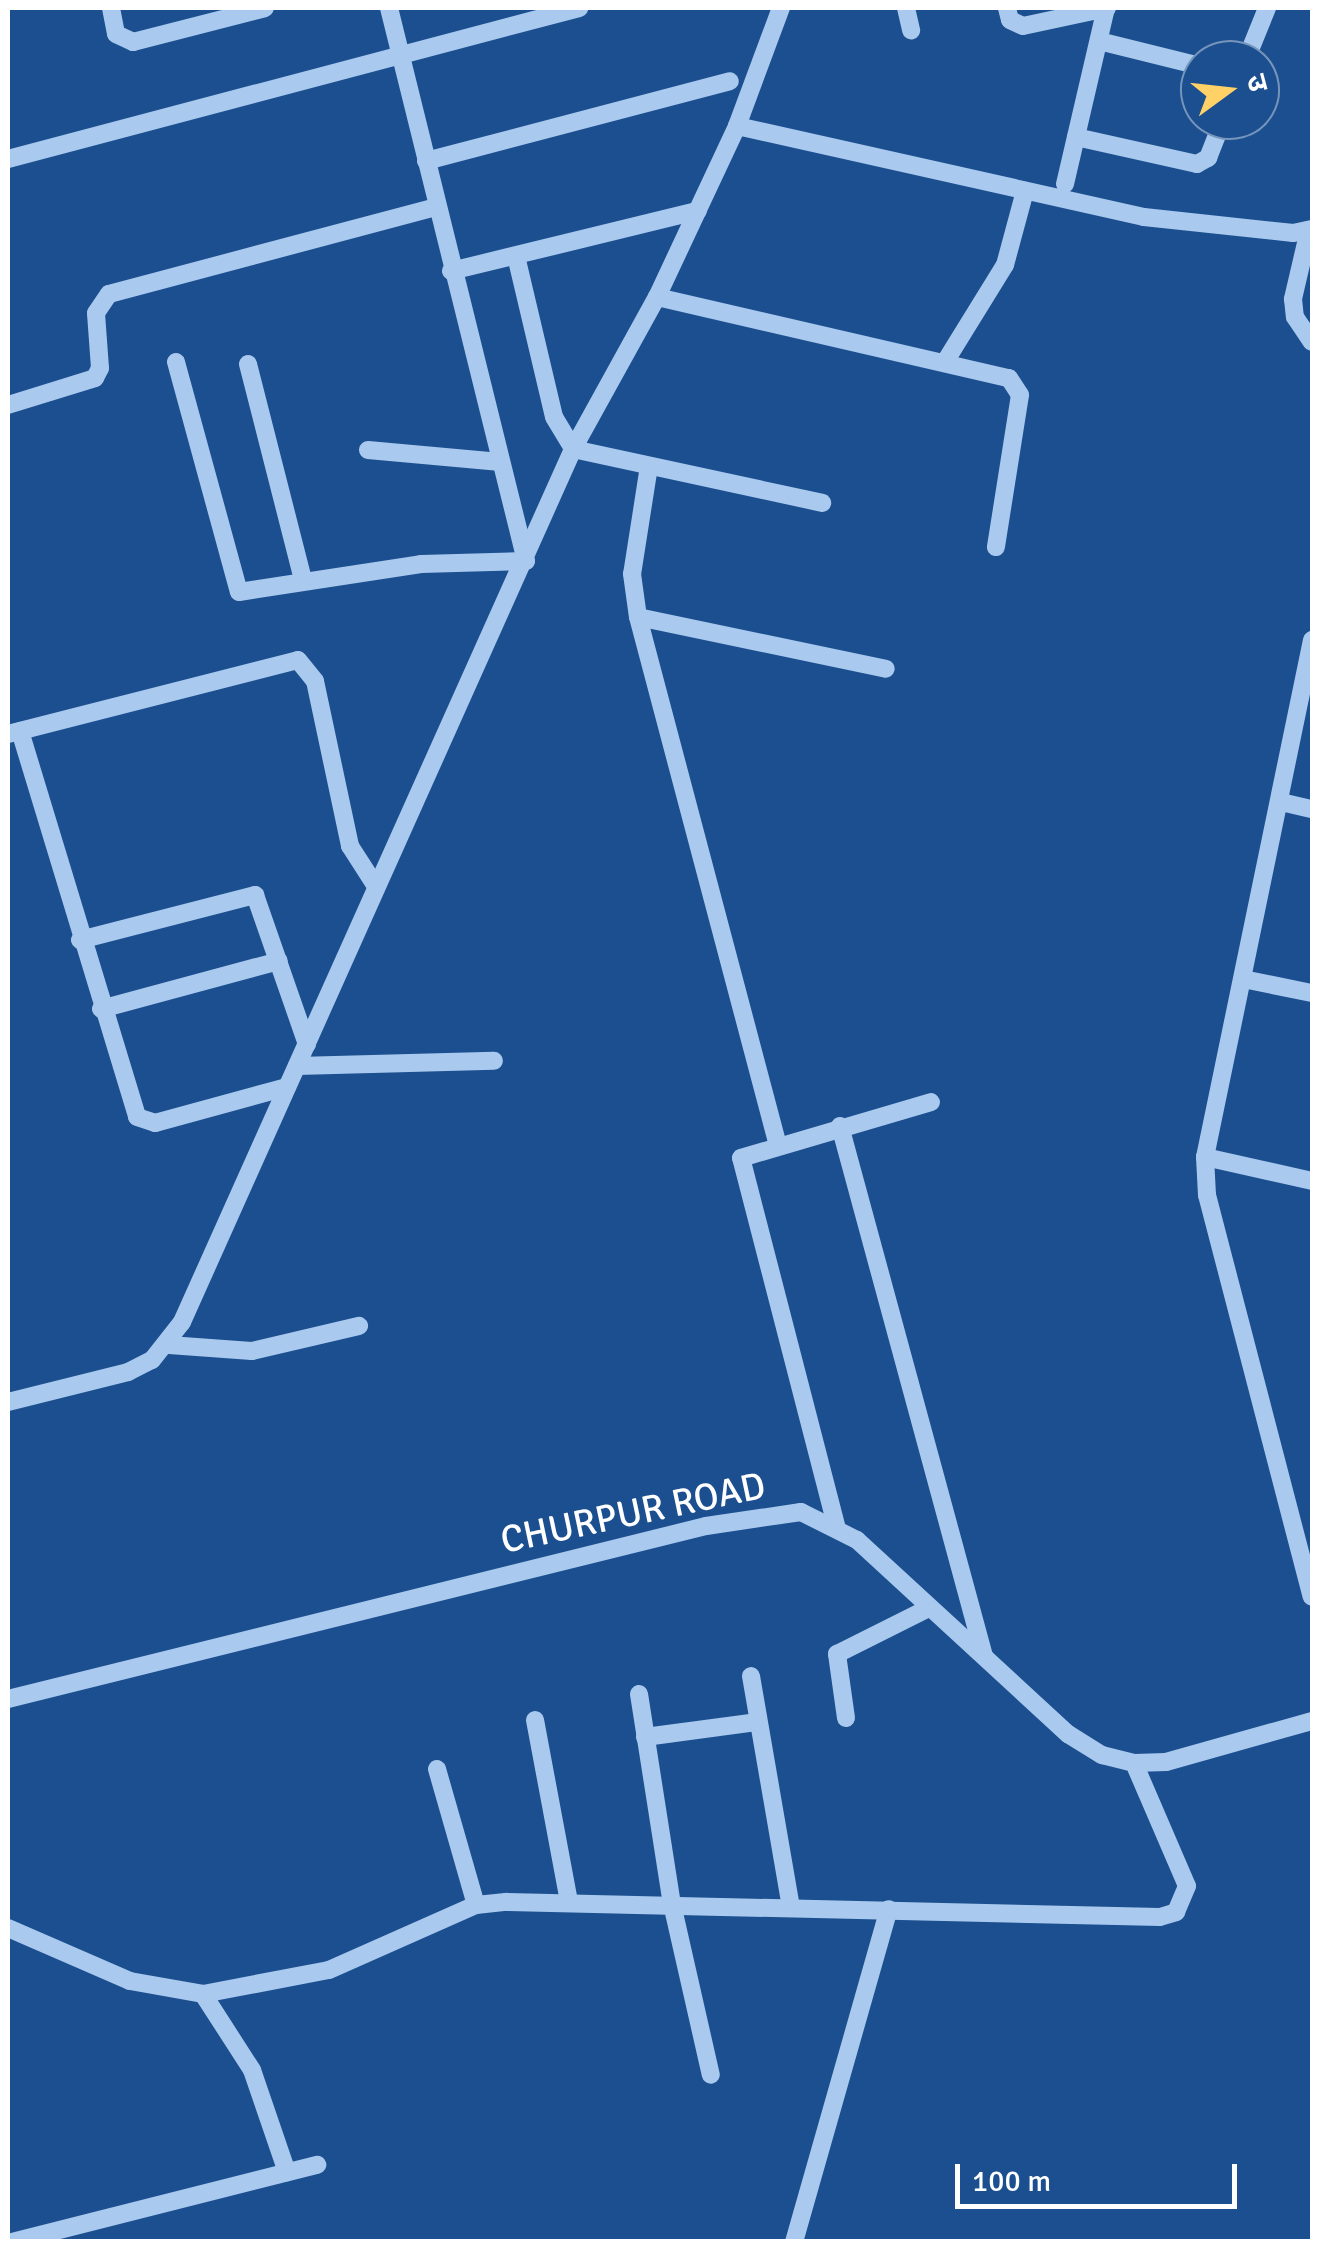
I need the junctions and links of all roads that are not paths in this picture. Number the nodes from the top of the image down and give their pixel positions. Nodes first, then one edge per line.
1 (111, 8) edge
2 (265, 8) edge
3 (389, 8) edge
4 (580, 8) edge
5 (781, 8) edge
6 (906, 8) edge
7 (1007, 8) edge
8 (1106, 8) edge
9 (1266, 8) edge
10 (912, 30) dead end
11 (1254, 40) edge
12 (1099, 41) junction
13 (400, 55) junction
14 (1180, 61) edge
15 (730, 81) dead end
16 (738, 126) junction
17 (1076, 138) junction
18 (1215, 140) edge
19 (8, 158) edge
20 (426, 160) junction
21 (1065, 184) dead end
22 (1024, 191) junction
23 (435, 207) junction
24 (698, 211) junction
25 (1305, 231) edge
26 (516, 256) junction
27 (451, 271) junction
28 (657, 297) junction
29 (1312, 342) edge
30 (176, 362) dead end
31 (945, 362) junction
32 (248, 364) dead end
33 (8, 405) edge
34 (573, 449) junction
35 (368, 450) dead end
36 (500, 462) junction
37 (649, 466) junction
38 (822, 503) dead end
39 (996, 547) dead end
40 (526, 561) junction
41 (303, 580) junction
42 (638, 618) junction
43 (1312, 648) edge
44 (886, 669) dead end
45 (14, 732) edge
46 (1281, 802) junction
47 (1312, 809) edge
48 (375, 885) junction
49 (80, 940) junction
50 (279, 960) junction
51 (1244, 979) junction
52 (1312, 994) edge
53 (101, 1010) junction
54 (307, 1044) junction
55 (494, 1061) dead end
56 (296, 1066) junction
57 (288, 1086) junction
58 (930, 1102) dead end
59 (840, 1126) junction
60 (777, 1142) junction
61 (1205, 1156) junction
62 (1312, 1181) edge
63 (359, 1326) dead end
64 (169, 1345) junction
65 (8, 1402) edge
66 (836, 1525) junction
67 (1309, 1567) edge
68 (1312, 1597) edge
69 (928, 1609) junction
70 (985, 1658) junction
71 (751, 1676) dead end
72 (639, 1694) dead end
73 (8, 1699) edge
74 (846, 1718) dead end
75 (535, 1720) dead end
76 (1312, 1721) edge
77 (758, 1722) junction
78 (645, 1737) junction
79 (1134, 1764) junction
80 (437, 1769) dead end
81 (570, 1902) junction
82 (672, 1904) junction
83 (476, 1905) junction
84 (791, 1908) junction
85 (889, 1909) junction
86 (8, 1928) edge
87 (203, 1994) junction
88 (710, 2075) dead end
89 (317, 2165) dead end
90 (288, 2172) junction
91 (12, 2242) edge
92 (794, 2242) edge

1 - 2 street
3 - 13 street
4 - 13 street
5 - 16 street
6 - 10 street
7 - 8 street
8 - 12 street
9 - 11 street
12 - 14 street
12 - 17 street
13 - 19 street
13 - 20 street
15 - 20 street
16 - 22 street
16 - 24 street
17 - 18 street
17 - 21 street
20 - 23 street
22 - 25 street
22 - 31 street
23 - 27 street
23 - 33 street
24 - 26 street
24 - 28 street
25 - 29 street
26 - 27 street
26 - 34 street
27 - 36 street
28 - 31 street
28 - 34 street
30 - 41 street
31 - 39 street
32 - 41 street
34 - 37 street
34 - 40 street
35 - 36 street
36 - 40 street
37 - 38 street
37 - 42 street
40 - 41 street
40 - 48 street
42 - 44 street
42 - 60 street
43 - 46 street
45 - 48 street
45 - 49 street
46 - 47 street
46 - 51 street
48 - 54 street
49 - 50 street
49 - 53 street
50 - 53 street
50 - 54 street
51 - 52 street
51 - 61 street
53 - 57 street
54 - 56 street
55 - 56 street
56 - 57 street
57 - 64 street
58 - 59 street
59 - 60 street
59 - 70 street
60 - 66 street
61 - 62 street
61 - 67 street
63 - 64 street
64 - 65 street
66 - 69 street, CHURPUR ROAD
66 - 73 street, CHURPUR ROAD
67 - 68 street
69 - 70 street, CHURPUR ROAD
69 - 74 street
70 - 79 street, CHURPUR ROAD
71 - 77 street
72 - 78 street
75 - 81 street
76 - 79 street, CHURPUR ROAD
77 - 78 street
77 - 84 street
78 - 82 street
79 - 85 street
80 - 83 street
81 - 82 street
81 - 83 street
82 - 84 street
82 - 88 street
83 - 87 street
84 - 85 street
85 - 92 street
86 - 87 street
87 - 90 street
89 - 90 street
90 - 91 street

